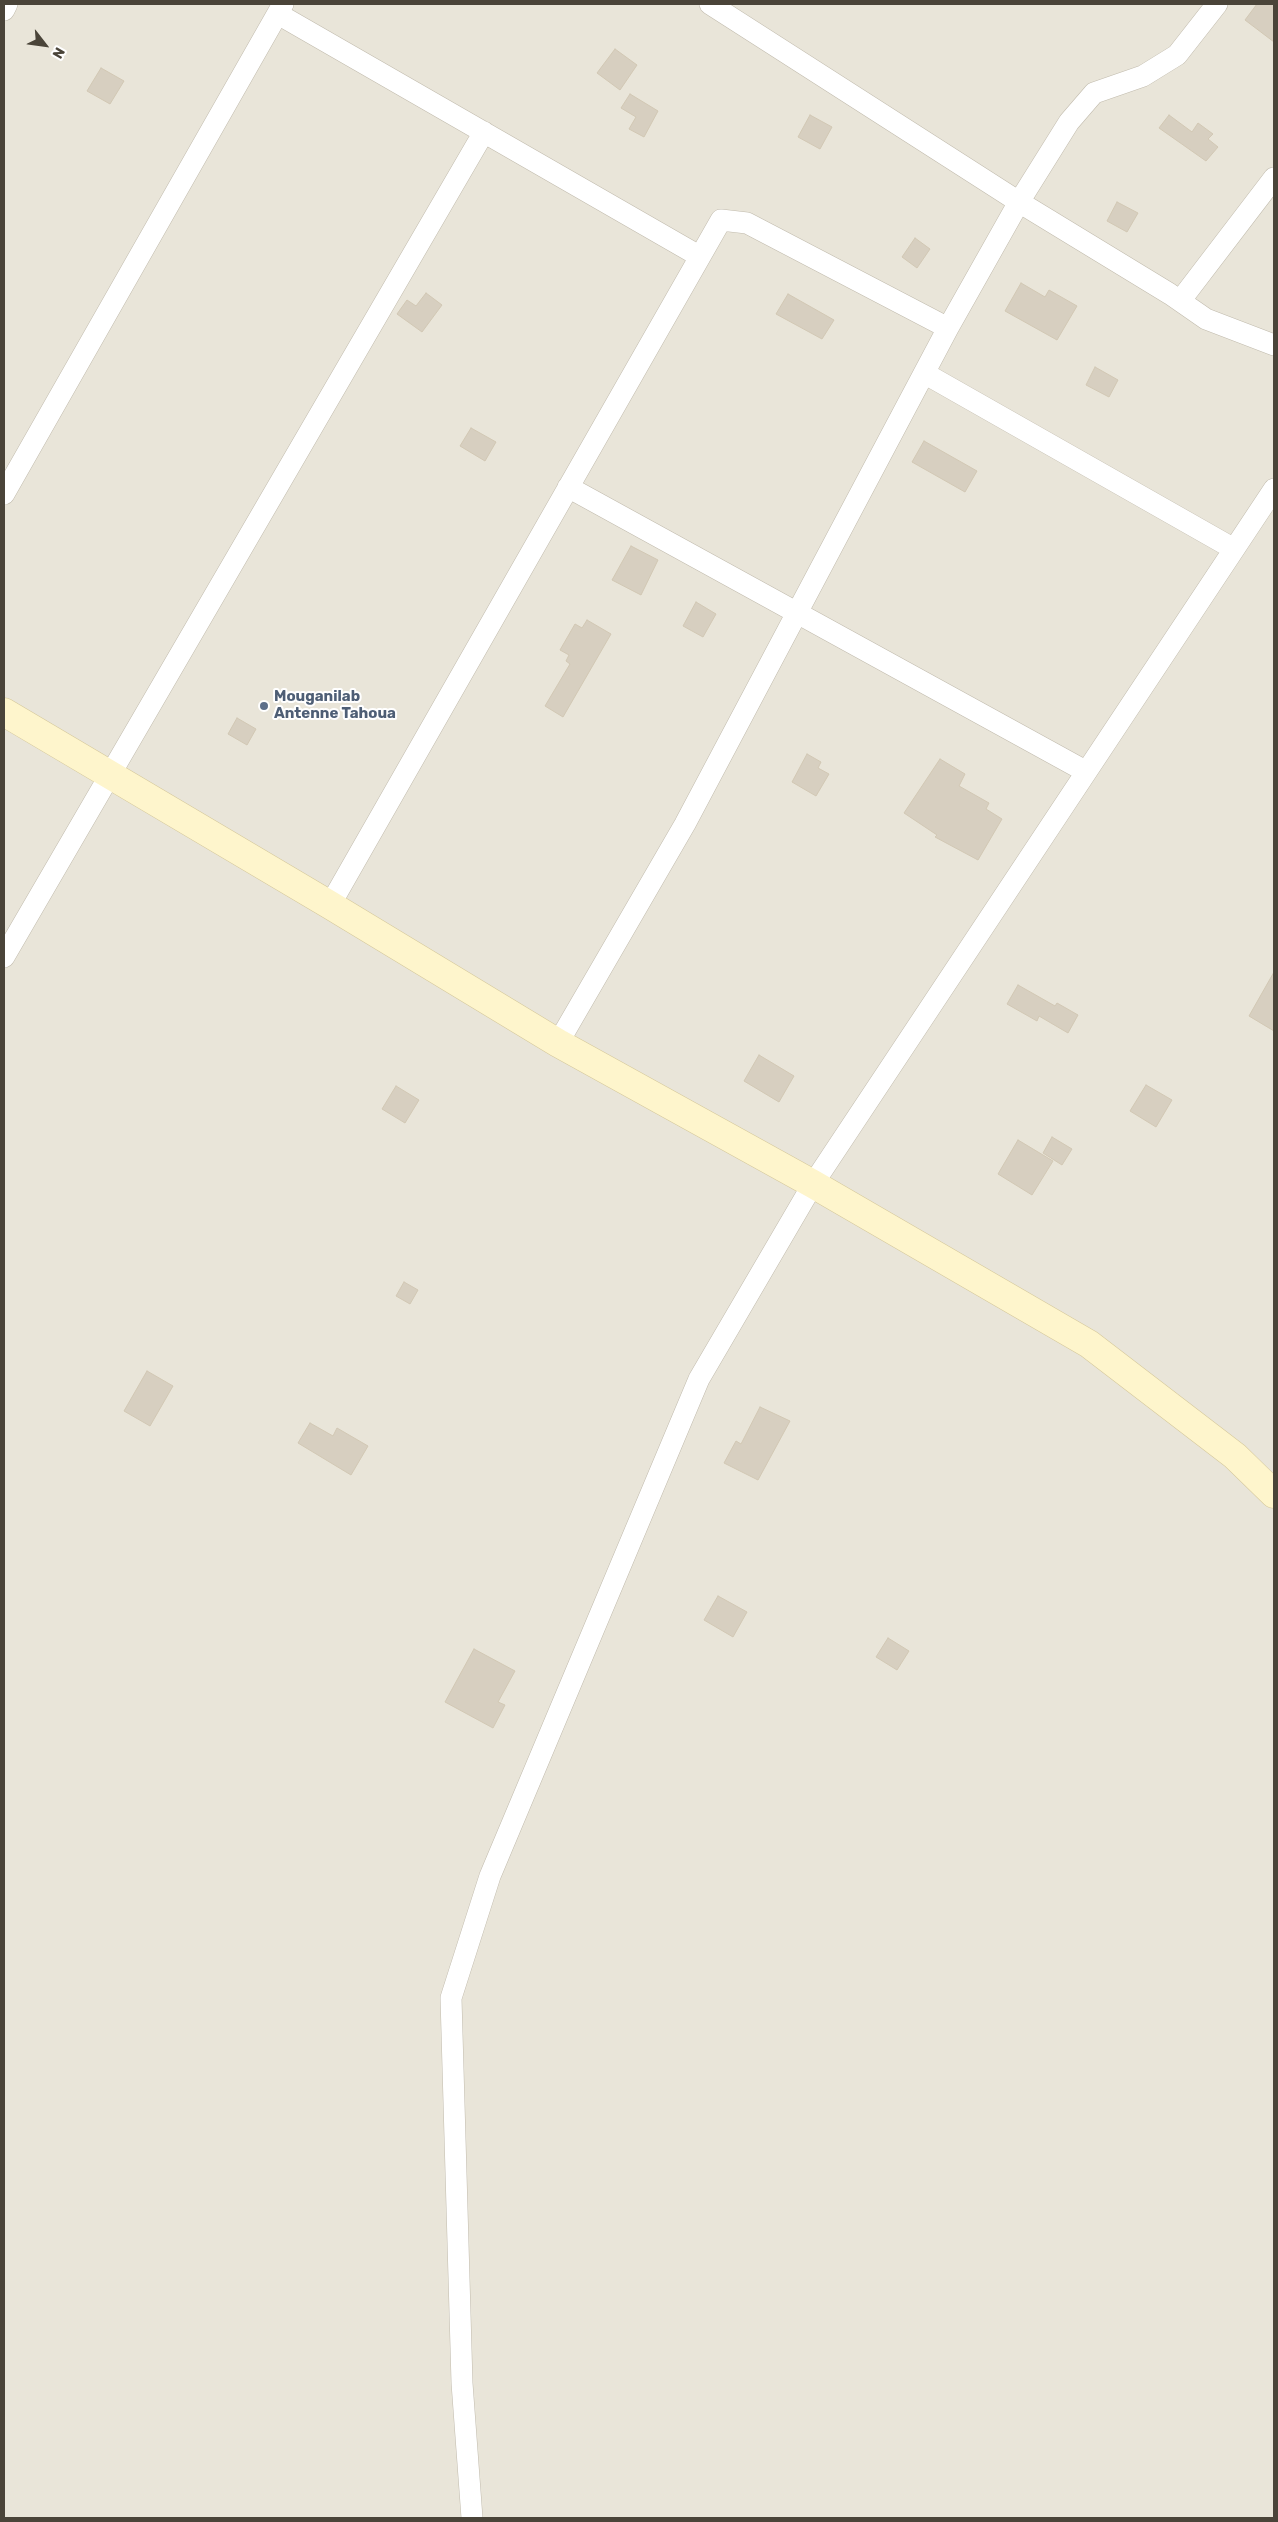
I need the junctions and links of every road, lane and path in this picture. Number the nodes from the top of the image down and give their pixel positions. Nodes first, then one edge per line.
1 (7, 4) edge
2 (710, 4) edge
3 (1217, 4) edge
4 (280, 9) edge
5 (4, 10) edge
6 (484, 132) junction
7 (1274, 178) edge
8 (1019, 202) junction
9 (699, 256) junction
10 (1180, 301) junction
11 (948, 328) junction
12 (1274, 345) edge
13 (924, 373) junction
14 (568, 487) junction
15 (1274, 489) edge
16 (4, 494) edge
17 (1234, 549) junction
18 (797, 613) junction
19 (4, 712) edge
20 (1085, 771) junction
21 (109, 774) junction
22 (330, 904) junction
23 (4, 957) edge
24 (558, 1043) junction
25 (813, 1184) junction
26 (1272, 1487) edge
27 (472, 2518) edge

1 - 5 street
2 - 8 street
3 - 8 street
4 - 6 street
4 - 16 street
6 - 9 street
6 - 21 street
7 - 10 street
8 - 10 street
8 - 11 street
9 - 11 street
9 - 14 street
10 - 12 street
11 - 13 street
13 - 17 street
13 - 18 street
14 - 18 street
14 - 22 street
15 - 17 street
17 - 20 street
18 - 20 street
18 - 24 street
19 - 21 street
20 - 25 street
21 - 22 street
21 - 23 street
22 - 24 street
24 - 25 street
25 - 26 street
25 - 27 street

